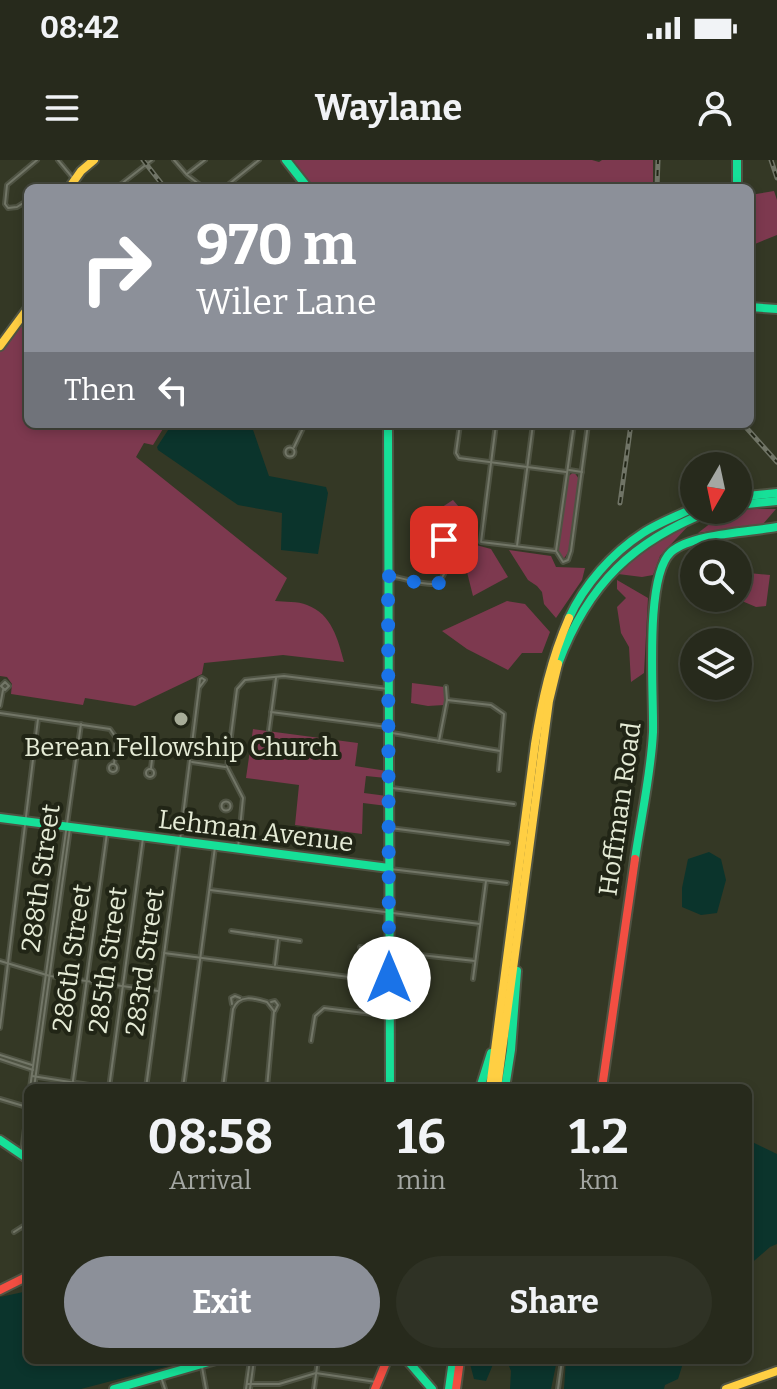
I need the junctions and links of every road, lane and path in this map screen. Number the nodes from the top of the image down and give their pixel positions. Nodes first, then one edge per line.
1 (37, 160) edge
2 (58, 160) edge
3 (94, 160) edge
4 (152, 160) edge
5 (174, 160) edge
6 (205, 160) edge
7 (259, 160) edge
8 (286, 160) edge
9 (737, 160) edge
10 (187, 175) junction
11 (72, 184) edge
12 (121, 184) edge
13 (199, 184) edge
14 (229, 184) edge
15 (305, 184) edge
16 (737, 184) edge
17 (24, 202) edge
18 (754, 307) edge
19 (777, 309) edge
20 (24, 313) edge
21 (0, 346) edge
22 (304, 428) edge
23 (388, 428) edge
24 (460, 428) edge
25 (495, 428) edge
26 (533, 428) edge
27 (573, 428) edge
28 (588, 428) edge
29 (293, 448) dead end
30 (491, 462) junction
31 (528, 467) junction
32 (567, 471) junction
33 (582, 472) junction
34 (777, 493) edge
35 (752, 496) edge
36 (777, 501) edge
37 (752, 504) edge
38 (680, 514) edge
39 (680, 523) edge
40 (777, 527) edge
41 (444, 540) dead end
42 (517, 547) junction
43 (556, 551) junction
44 (388, 576) junction
45 (276, 677) junction
46 (446, 687) dead end
47 (199, 688) dead end
48 (4, 689) dead end
49 (388, 689) junction
50 (0, 699) edge
51 (447, 700) junction
52 (0, 706) edge
53 (271, 712) junction
54 (0, 713) edge
55 (38, 719) junction
56 (81, 724) junction
57 (269, 730) dead end
58 (388, 730) junction
59 (439, 741) junction
60 (117, 745) junction
61 (154, 749) junction
62 (501, 751) junction
63 (191, 755) junction
64 (190, 762) junction
65 (114, 764) dead end
66 (227, 767) junction
67 (151, 769) dead end
68 (499, 770) dead end
69 (389, 787) junction
70 (514, 804) dead end
71 (231, 807) dead end
72 (243, 809) junction
73 (0, 818) edge
74 (25, 821) junction
75 (68, 827) junction
76 (389, 828) junction
77 (107, 832) junction
78 (143, 837) junction
79 (180, 841) junction
80 (508, 843) dead end
81 (216, 846) junction
82 (238, 849) junction
83 (389, 868) junction
84 (486, 880) junction
85 (507, 883) dead end
86 (210, 890) junction
87 (389, 913) junction
88 (519, 921) junction
89 (480, 924) junction
90 (231, 931) dead end
91 (278, 939) junction
92 (300, 941) dead end
93 (360, 947) dead end
94 (389, 951) junction
95 (164, 953) junction
96 (201, 958) junction
97 (0, 961) edge
98 (475, 961) junction
99 (7, 963) junction
100 (274, 967) junction
101 (48, 975) junction
102 (473, 979) dead end
103 (86, 981) junction
104 (389, 982) junction
105 (123, 986) junction
106 (159, 991) junction
107 (239, 1000) junction
108 (270, 1004) junction
109 (234, 1006) junction
110 (274, 1012) junction
111 (389, 1016) junction
112 (0, 1028) edge
113 (497, 1035) junction
114 (311, 1041) dead end
115 (0, 1057) edge
116 (34, 1067) junction
117 (34, 1077) junction
118 (73, 1083) junction
119 (33, 1084) edge
120 (80, 1084) edge
121 (110, 1084) edge
122 (147, 1084) edge
123 (184, 1084) edge
124 (224, 1084) edge
125 (267, 1084) edge
126 (390, 1084) edge
127 (481, 1084) edge
128 (491, 1084) edge
129 (498, 1084) edge
130 (506, 1084) edge
131 (603, 1084) edge
132 (0, 1099) edge
133 (24, 1105) edge
134 (0, 1140) edge
135 (22, 1154) edge
136 (24, 1226) edge
137 (14, 1232) dead end
138 (24, 1278) edge
139 (0, 1290) edge
140 (204, 1364) edge
141 (252, 1364) edge
142 (317, 1364) edge
143 (386, 1364) edge
144 (410, 1364) edge
145 (452, 1364) edge
146 (459, 1364) edge
147 (562, 1364) edge
148 (201, 1365) junction
149 (777, 1371) edge
150 (316, 1373) junction
151 (161, 1376) junction
152 (249, 1384) junction
153 (376, 1386) edge
154 (114, 1389) edge
155 (165, 1389) edge
156 (206, 1389) edge
157 (248, 1389) edge
158 (314, 1389) edge
159 (432, 1389) edge
160 (449, 1389) edge
161 (456, 1389) edge
162 (558, 1389) edge
163 (726, 1389) edge

1 - 17 street
2 - 11 street
3 - 11 main road
4 - 12 street
5 - 10 street
6 - 10 street
7 - 14 street
8 - 15 main road
9 - 16 main road
10 - 13 street
18 - 19 main road
20 - 21 main road
22 - 29 street
23 - 44 main road
24 - 30 street
25 - 30 street
26 - 31 street
27 - 32 street
28 - 33 street
30 - 31 street
30 - 42 street
31 - 32 street
31 - 42 street
32 - 33 street
32 - 43 street
33 - 43 street
34 - 35 main road
36 - 37 main road
38 - 113 main road
39 - 88 main road
40 - 131 main road, Hoffman Road
41 - 44 street
42 - 43 street
44 - 49 main road
45 - 49 street
45 - 53 street
45 - 66 street
46 - 51 street
47 - 63 street, 283rd Street
48 - 50 street
49 - 58 main road
50 - 52 street
51 - 59 street
51 - 62 street
53 - 57 street
53 - 58 street
54 - 55 street
55 - 56 street
55 - 74 street
56 - 60 street
56 - 75 street, 288th Street
58 - 59 street
58 - 69 main road
59 - 62 street
60 - 61 street
60 - 65 street
61 - 63 street
61 - 67 street
62 - 68 street
63 - 64 street, 283rd Street
64 - 66 street
64 - 79 street, 283rd Street
66 - 72 street
69 - 70 street
69 - 76 main road
71 - 72 street
72 - 82 street
73 - 74 main road, Lehman Avenue
74 - 75 main road, Lehman Avenue
74 - 99 street
75 - 77 main road, Lehman Avenue
75 - 101 street, 288th Street
76 - 80 street
76 - 83 main road
77 - 78 main road, Lehman Avenue
77 - 103 street, 286th Street
78 - 79 main road, Lehman Avenue
78 - 105 street, 285th Street
79 - 81 main road, Lehman Avenue
79 - 95 street, 283rd Street
81 - 82 main road, Lehman Avenue
81 - 86 street
82 - 83 main road, Lehman Avenue
83 - 84 street, Lehman Avenue
83 - 87 main road
84 - 85 street, Lehman Avenue
84 - 89 street
86 - 87 street
86 - 96 street
87 - 89 street
87 - 94 main road
88 - 129 main road
88 - 130 main road
89 - 98 street
90 - 91 street
91 - 92 street
91 - 100 street
93 - 94 street
94 - 98 street
94 - 104 main road
95 - 96 street
95 - 106 street, 283rd Street
96 - 100 street
96 - 123 street
97 - 99 street
98 - 102 street
99 - 101 street
99 - 112 street
100 - 104 street
101 - 103 street
101 - 116 street, 288th Street
103 - 105 street
103 - 118 street, 286th Street
104 - 111 main road
105 - 106 street
105 - 121 street, 285th Street
106 - 122 street, 283rd Street
107 - 108 street
107 - 109 street
107 - 109 street
108 - 110 street
108 - 110 street
109 - 124 street
110 - 125 street
111 - 114 street
111 - 126 main road
113 - 127 main road
113 - 128 main road
115 - 116 street
116 - 117 street, 288th Street
117 - 118 street
117 - 119 street, 288th Street
118 - 120 street
132 - 133 street
134 - 135 main road
136 - 137 street
138 - 139 main road
140 - 148 main road
141 - 152 street
142 - 150 street
143 - 153 main road
144 - 159 main road
145 - 160 main road
146 - 161 main road
147 - 162 street
148 - 151 main road
148 - 156 street
149 - 163 main road
150 - 152 street
150 - 153 street
150 - 158 street
151 - 154 main road
151 - 155 street
152 - 157 street

